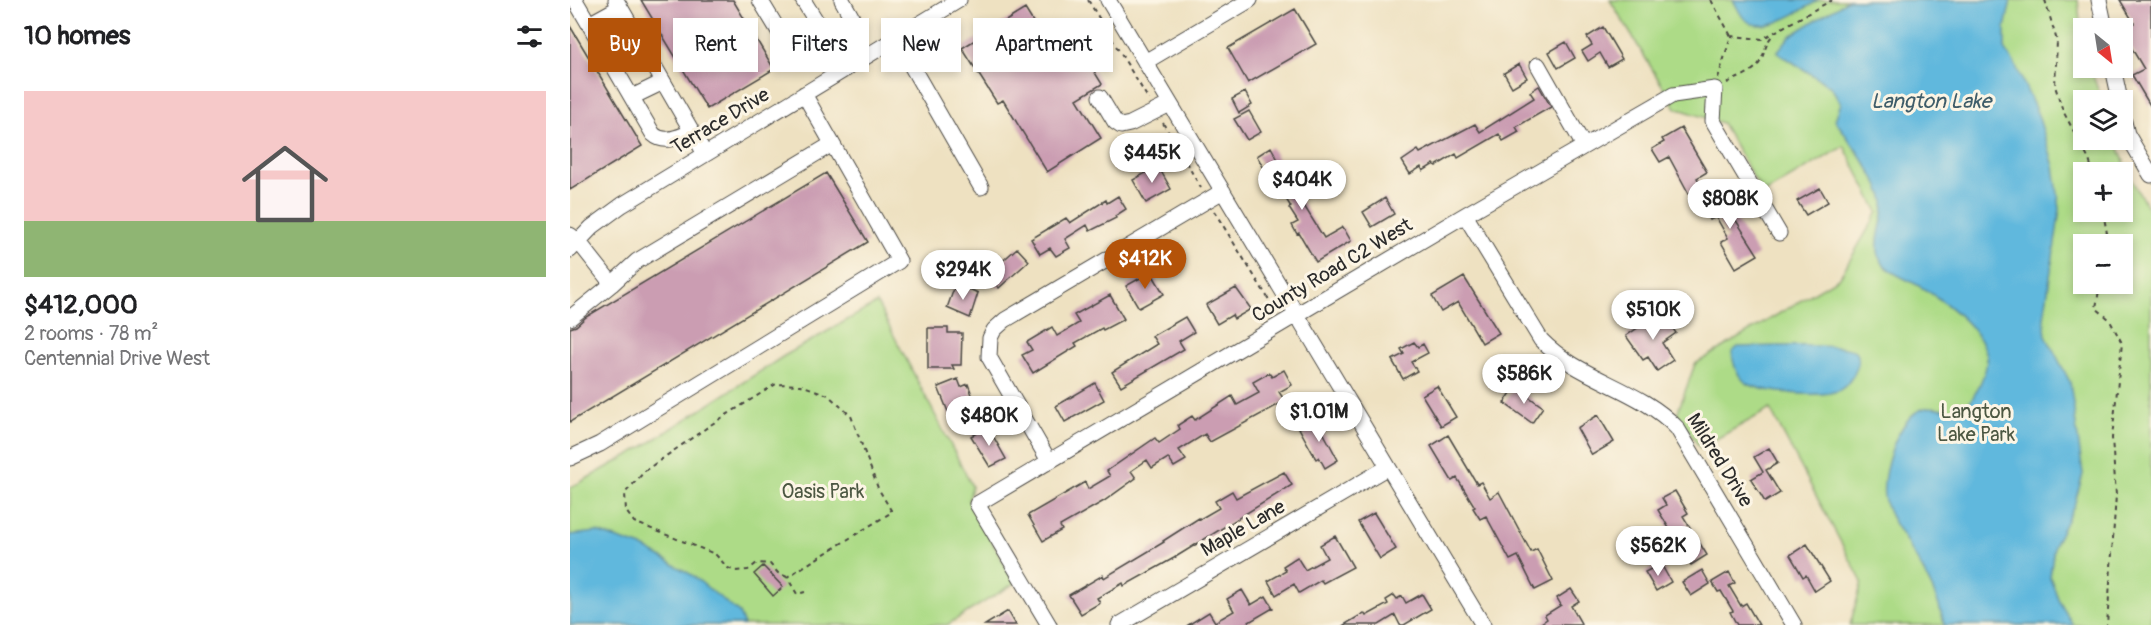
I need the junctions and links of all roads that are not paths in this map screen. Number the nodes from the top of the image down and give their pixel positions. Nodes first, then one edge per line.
1 (575, 0) edge
2 (760, 0) edge
3 (803, 0) edge
4 (842, 0) edge
5 (959, 0) edge
6 (1107, 0) edge
7 (1250, 0) edge
8 (2099, 0) edge
9 (618, 3) edge
10 (597, 18) edge
11 (771, 18) edge
12 (814, 18) edge
13 (852, 18) edge
14 (930, 18) edge
15 (2103, 18) edge
16 (588, 22) edge
17 (1145, 62) junction
18 (1538, 65) dead end
19 (617, 72) edge
20 (841, 72) edge
21 (916, 72) edge
22 (663, 82) junction
23 (804, 94) junction
24 (632, 97) junction
25 (1100, 97) dead end
26 (1170, 104) junction
27 (692, 132) junction
28 (832, 144) junction
29 (2133, 144) edge
30 (1584, 146) junction
31 (705, 154) junction
32 (2151, 175) edge
33 (981, 187) dead end
34 (1223, 191) junction
35 (1465, 215) junction
36 (1779, 233) dead end
37 (573, 242) edge
38 (612, 284) junction
39 (1297, 315) junction
40 (570, 318) edge
41 (570, 458) edge
42 (1049, 461) junction
43 (1388, 467) junction
44 (1481, 624) edge
45 (1049, 625) edge
46 (1119, 625) edge
47 (1794, 625) edge

1 - 16 street
2 - 11 street
3 - 12 street
4 - 13 street
5 - 14 street, Terrace Drive
6 - 17 street
7 - 17 street
8 - 15 street
9 - 10 street
9 - 22 street
17 - 26 street
18 - 30 street
19 - 24 street
20 - 23 street, Terrace Drive
21 - 33 street
22 - 24 street
22 - 27 street
23 - 28 street
23 - 31 street, Terrace Drive
24 - 27 street
25 - 26 street
26 - 34 street
27 - 31 street
28 - 38 street
28 - 41 street
29 - 32 street
30 - 35 street, County Road C2 West
30 - 36 street, County Road C2 West
31 - 37 street, Terrace Drive
34 - 39 street
34 - 42 street
35 - 39 street, County Road C2 West
35 - 47 street, Mildred Drive
37 - 38 street
38 - 40 street
39 - 42 street, County Road C2 West
39 - 43 street
42 - 45 street, County Road C2 West
43 - 44 street
43 - 46 street, Maple Lane

